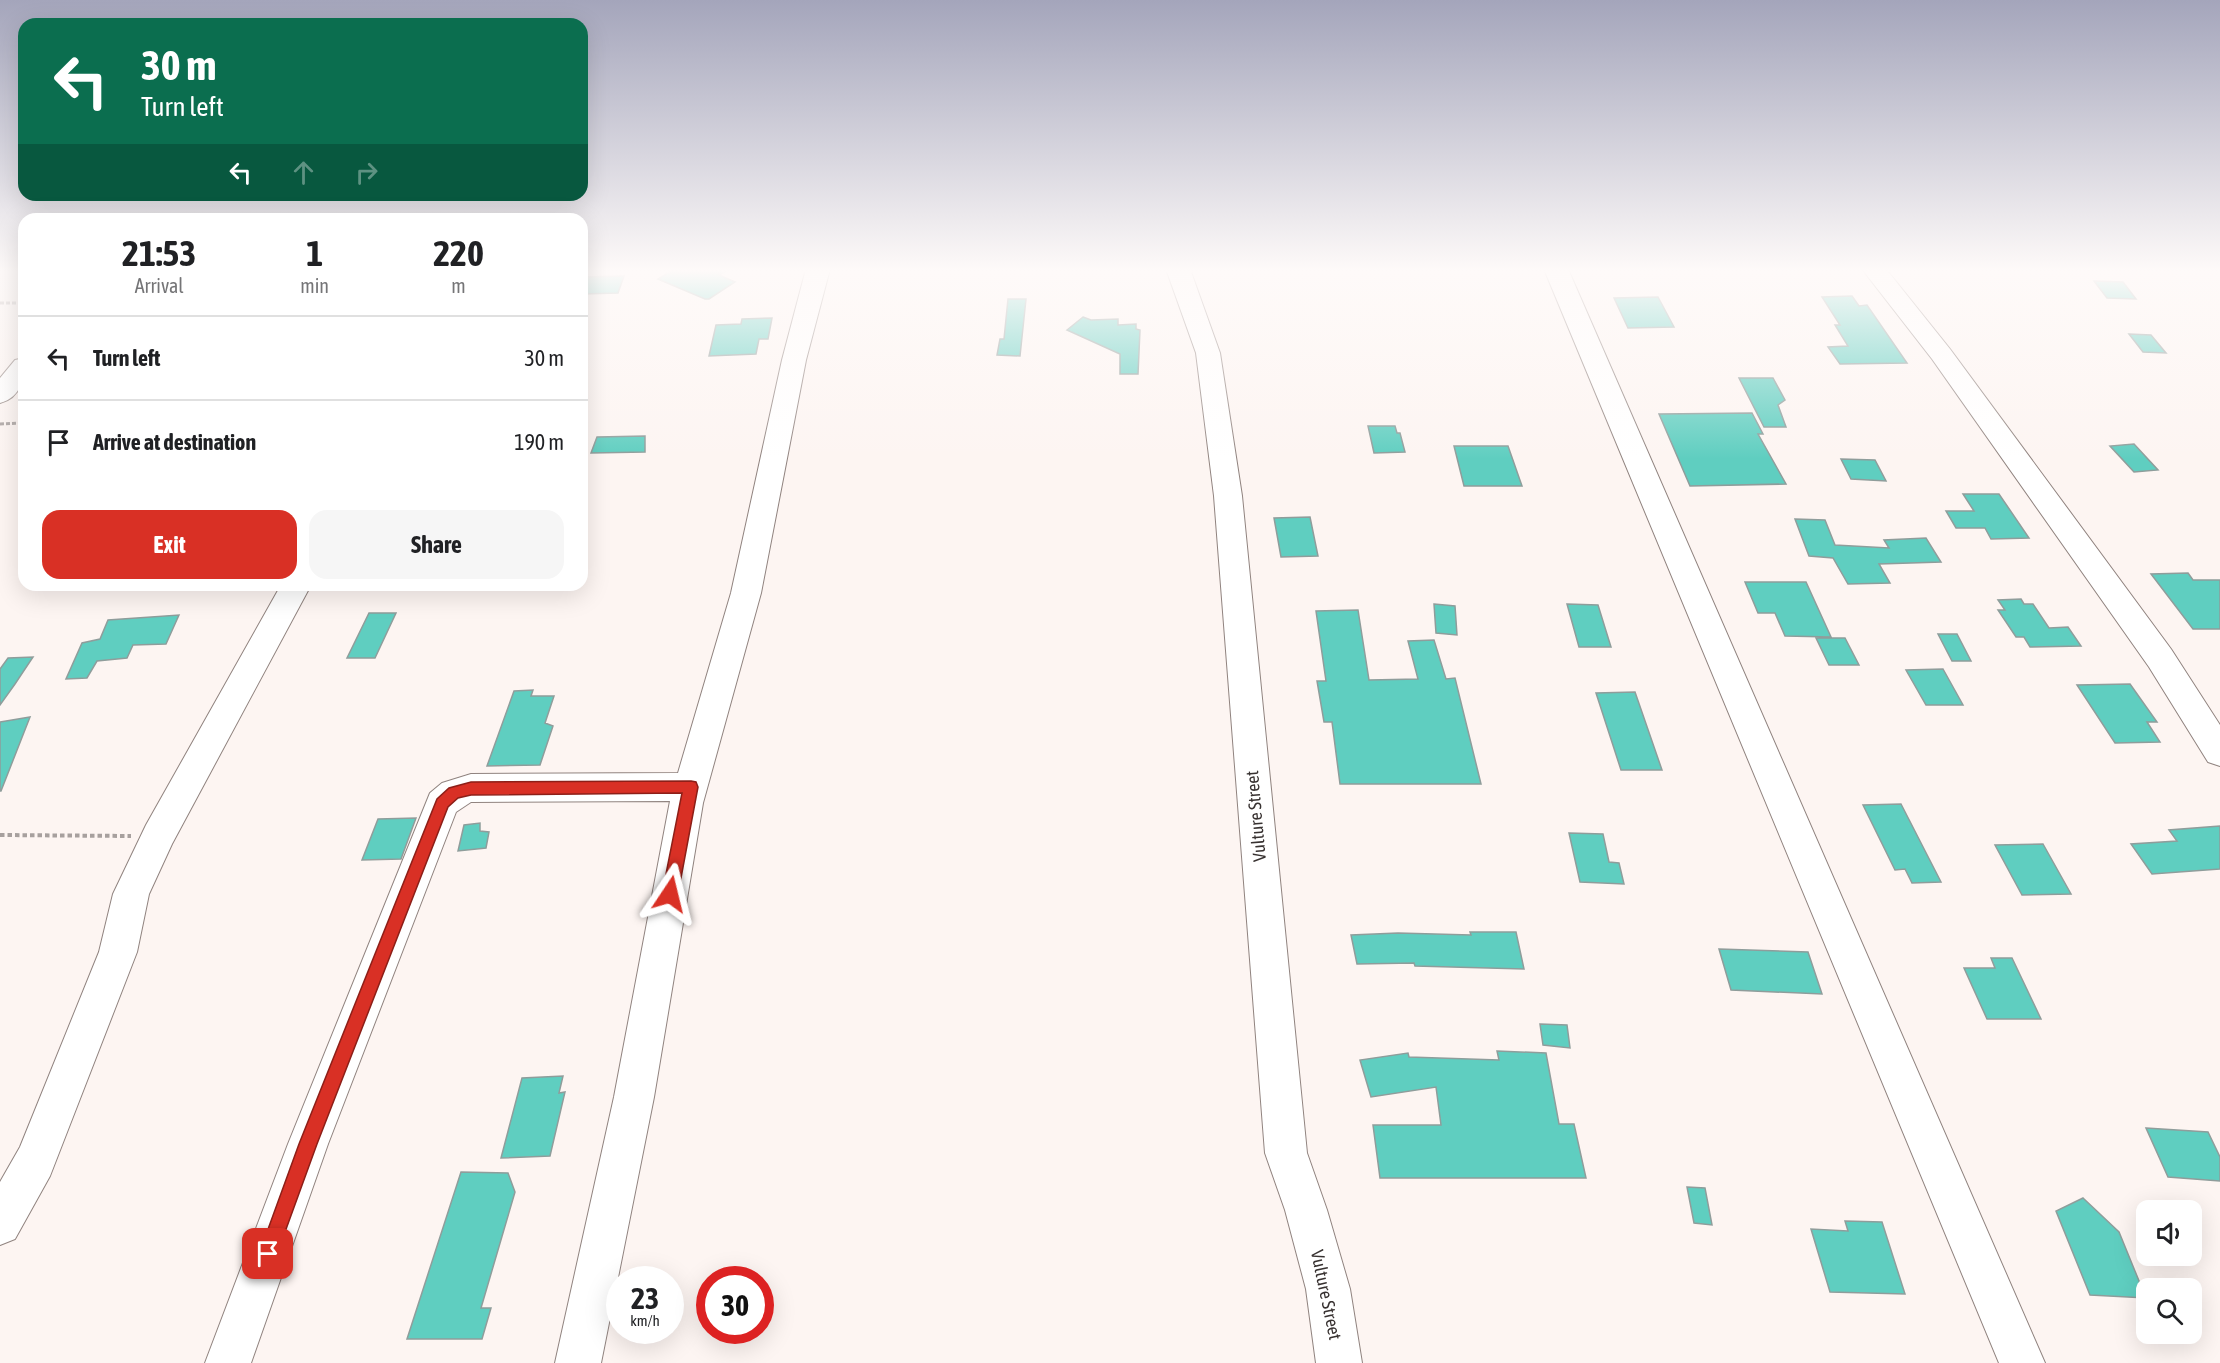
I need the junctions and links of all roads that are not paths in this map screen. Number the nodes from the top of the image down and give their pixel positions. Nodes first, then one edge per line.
1 (801, 333) edge
2 (1201, 333) edge
3 (1583, 333) edge
4 (1924, 333) edge
5 (18, 373) edge
6 (0, 395) edge
7 (293, 591) edge
8 (2220, 752) edge
9 (691, 787) junction
10 (0, 1224) edge
11 (228, 1363) edge
12 (578, 1363) edge
13 (1339, 1363) edge
14 (2022, 1363) edge

1 - 9 street
2 - 13 street, Vulture Street
3 - 14 street
4 - 8 street
5 - 6 street
7 - 10 street
9 - 11 street
9 - 12 street

